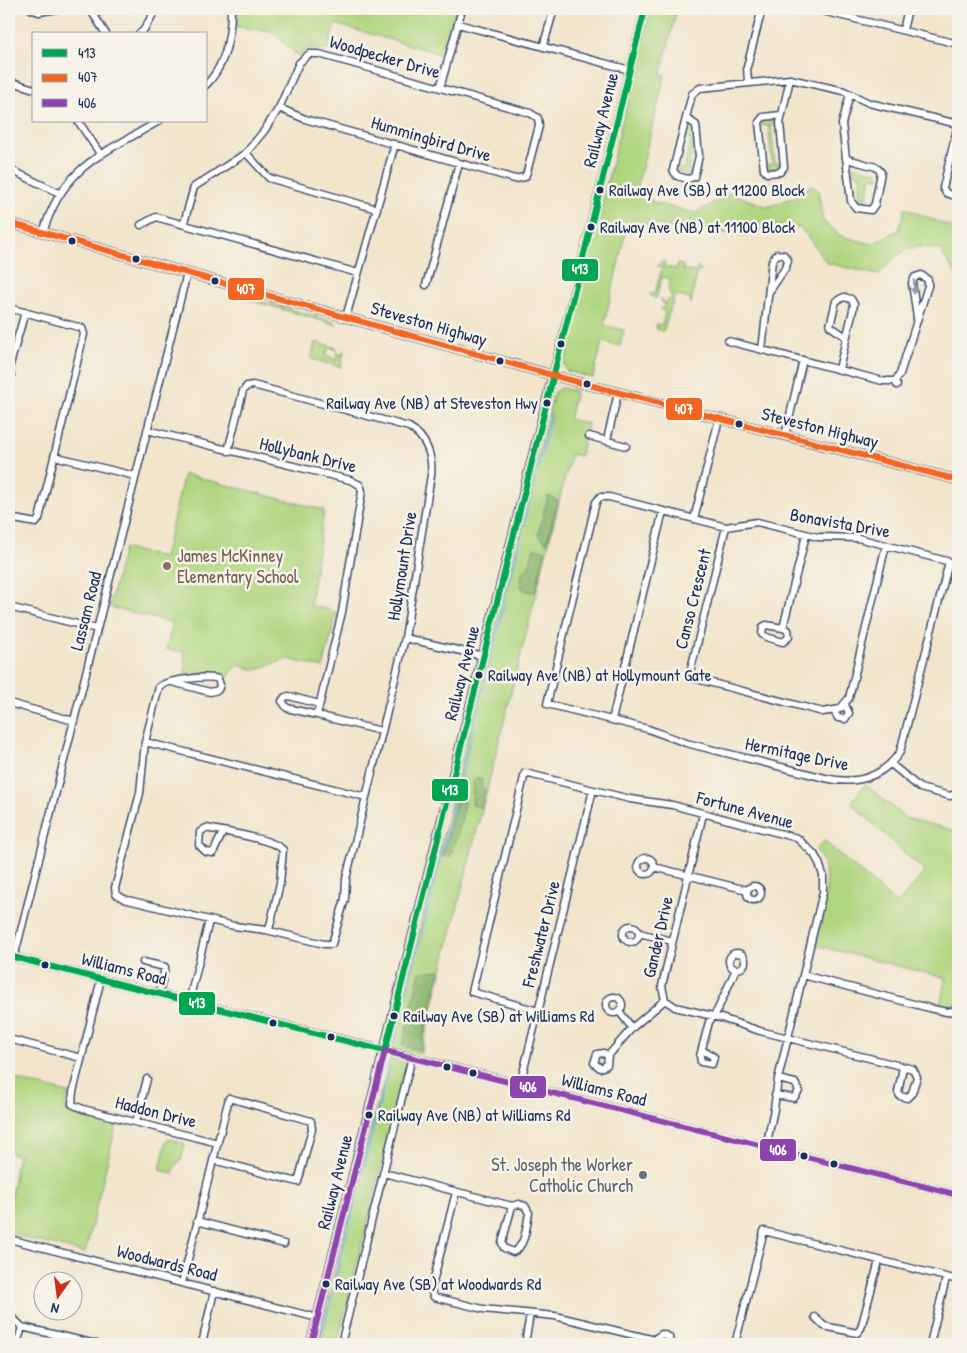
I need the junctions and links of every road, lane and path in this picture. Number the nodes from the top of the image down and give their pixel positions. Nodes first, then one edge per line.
1 (31, 9) edge
2 (57, 9) edge
3 (90, 9) edge
4 (231, 9) edge
5 (462, 9) edge
6 (554, 9) edge
7 (645, 9) edge
8 (762, 9) edge
9 (814, 9) edge
10 (908, 9) edge
11 (152, 16) dead end
12 (458, 24) junction
13 (903, 30) junction
14 (105, 32) edge
15 (142, 32) edge
16 (958, 44) edge
17 (543, 47) junction
18 (630, 70) junction
19 (790, 79) junction
20 (9, 81) edge
21 (208, 82) edge
22 (748, 82) junction
23 (32, 88) edge
24 (440, 88) junction
25 (850, 94) junction
26 (280, 108) junction
27 (781, 115) junction
28 (686, 118) junction
29 (79, 122) edge
30 (157, 122) edge
31 (958, 124) edge
32 (540, 126) joint
33 (395, 144) junction
34 (246, 153) junction
35 (101, 155) junction
36 (950, 158) junction
37 (847, 159) junction
38 (958, 160) edge
39 (459, 163) junction
40 (9, 169) edge
41 (59, 193) junction
42 (958, 196) edge
43 (377, 209) junction
44 (9, 223) edge
45 (184, 223) junction
46 (141, 225) dead end
47 (43, 233) junction
48 (187, 273) junction
49 (358, 273) junction
50 (426, 285) dead end
51 (768, 292) junction
52 (9, 308) edge
53 (25, 312) junction
54 (346, 317) junction
55 (917, 318) junction
56 (846, 337) junction
57 (728, 341) dead end
58 (762, 350) junction
59 (803, 360) junction
60 (9, 369) edge
61 (839, 369) junction
62 (553, 376) junction
63 (9, 381) edge
64 (618, 393) junction
65 (719, 419) junction
66 (147, 430) junction
67 (588, 436) dead end
68 (785, 436) junction
69 (607, 440) junction
70 (626, 446) dead end
71 (228, 451) junction
72 (54, 456) junction
73 (135, 476) junction
74 (958, 480) edge
75 (664, 511) junction
76 (9, 518) edge
77 (694, 519) junction
78 (726, 527) junction
79 (806, 534) junction
80 (886, 545) junction
81 (948, 562) junction
82 (958, 564) edge
83 (9, 608) edge
84 (783, 628) dead end
85 (97, 629) junction
86 (405, 638) junction
87 (483, 656) junction
88 (172, 682) junction
89 (9, 703) edge
90 (319, 704) junction
91 (547, 704) joint
92 (845, 705) junction
93 (834, 711) junction
94 (317, 715) junction
95 (74, 720) junction
96 (612, 720) junction
97 (381, 731) junction
98 (145, 742) junction
99 (891, 764) junction
100 (593, 790) junction
101 (957, 795) edge
102 (366, 797) junction
103 (703, 814) junction
104 (223, 832) junction
105 (654, 867) dead end
106 (688, 875) junction
107 (747, 890) dead end
108 (209, 921) junction
109 (269, 930) junction
110 (639, 934) dead end
111 (672, 940) junction
112 (11, 957) edge
113 (143, 962) dead end
114 (736, 969) dead end
115 (803, 975) junction
116 (101, 979) junction
117 (159, 994) junction
118 (665, 1000) junction
119 (189, 1001) junction
120 (538, 1010) junction
121 (958, 1010) edge
122 (619, 1011) dead end
123 (713, 1016) junction
124 (632, 1028) junction
125 (787, 1038) junction
126 (9, 1039) edge
127 (702, 1050) dead end
128 (385, 1051) junction
129 (608, 1056) dead end
130 (81, 1058) junction
131 (412, 1058) junction
132 (903, 1067) junction
133 (147, 1079) dead end
134 (778, 1079) junction
135 (520, 1085) junction
136 (775, 1095) junction
137 (136, 1122) junction
138 (218, 1142) junction
139 (766, 1147) junction
140 (213, 1160) junction
141 (384, 1173) junction
142 (456, 1192) junction
143 (958, 1195) edge
144 (512, 1206) junction
145 (197, 1221) junction
146 (9, 1239) edge
147 (284, 1244) dead end
148 (879, 1261) junction
149 (946, 1278) junction
150 (958, 1280) edge
151 (182, 1283) junction
152 (214, 1291) junction
153 (9, 1314) edge
154 (530, 1314) junction
155 (815, 1317) dead end
156 (318, 1318) junction
157 (22, 1327) junction
158 (655, 1342) edge
159 (17, 1344) edge
160 (96, 1344) edge
161 (202, 1344) edge
162 (311, 1344) edge
163 (341, 1344) edge
164 (525, 1344) edge
165 (670, 1344) edge
166 (736, 1344) edge
167 (930, 1344) edge

1 - 2 street
3 - 14 street
4 - 21 street
5 - 12 street
6 - 17 street
7 - 18 street, Railway Avenue
8 - 22 street
9 - 13 street
10 - 13 street
11 - 15 street
12 - 17 street
12 - 24 street
13 - 16 street
17 - 18 street
18 - 62 street, Railway Avenue
19 - 22 street
19 - 25 street
19 - 27 street
20 - 23 street
22 - 28 street
24 - 26 street, Woodpecker Drive
24 - 32 street, Woodpecker Drive
25 - 31 street
25 - 37 street
26 - 33 street, Hummingbird Drive
26 - 34 street, Woodpecker Drive
27 - 27 street
28 - 28 street
29 - 35 street
30 - 35 street
31 - 36 street
32 - 39 street, Hummingbird Drive
33 - 39 street, Hummingbird Drive
33 - 43 street
34 - 43 street
34 - 45 street, Woodpecker Drive
35 - 41 street
36 - 38 street
36 - 42 street
37 - 37 street
39 - 50 street
40 - 41 street
41 - 47 street
43 - 49 street
44 - 47 main road, Steveston Highway
45 - 46 street
45 - 49 street
47 - 48 main road, Steveston Highway
48 - 54 main road, Steveston Highway
48 - 66 street, Lassam Road
49 - 54 street
51 - 51 street
51 - 58 street
52 - 53 street
53 - 60 street
53 - 72 street
54 - 62 main road, Steveston Highway
55 -> 55 street
55 - 61 street
56 - 56 street
56 - 61 street
57 - 58 street
58 - 59 street
59 - 61 street
59 - 68 street
60 - 63 street
62 - 64 main road, Steveston Highway
62 - 87 main road, Railway Avenue
64 - 65 main road, Steveston Highway
64 - 69 street
65 - 68 main road, Steveston Highway
65 - 77 street
66 - 71 street, Hollybank Drive
66 - 73 street, Lassam Road
67 - 69 street
68 - 74 main road, Steveston Highway
69 - 70 street
71 - 86 street, Hollymount Drive
71 - 90 street, Hollybank Drive
72 - 73 street
72 - 76 street
73 - 85 street, Lassam Road
75 - 77 street, Bonavista Drive
75 - 91 street, Bonavista Drive
75 - 96 street
77 - 78 street, Bonavista Drive
78 - 79 street, Bonavista Drive
78 - 93 street, Canso Crescent
79 - 80 street, Bonavista Drive
79 - 84 street
80 - 81 street, Bonavista Drive
80 - 92 street, Canso Crescent
81 - 82 street, Bonavista Drive
81 - 99 street, Hermitage Drive
83 - 85 street
85 - 95 street, Lassam Road
86 - 87 street
86 - 97 street, Hollymount Drive
87 - 128 main road, Railway Avenue
88 - 88 street
88 - 98 street
89 - 95 street
90 - 94 street, Hollybank Drive
90 - 94 street
91 - 96 street, Hermitage Drive
92 - 93 street
92 - 93 street, Canso Crescent
94 - 97 street
95 - 112 street, Lassam Road
96 - 99 street, Hermitage Drive
97 - 102 street, Hollymount Drive
98 - 102 street
98 - 108 street
99 - 101 street
100 - 103 street, Fortune Avenue
100 - 120 street, Freshwater Drive
100 - 120 street, Fortune Avenue
102 - 109 street, Hollymount Drive
103 - 106 street, Gander Drive
103 - 115 street, Fortune Avenue
104 - 104 street
104 - 109 street
105 - 106 street
106 - 107 street
106 - 111 street, Gander Drive
108 - 109 street
108 - 119 street
110 - 111 street
111 - 118 street, Gander Drive
112 - 116 street, Williams Road
113 - 117 street
114 - 123 street
115 - 121 street
115 - 125 street, Fortune Avenue
116 - 117 street, Williams Road
116 - 130 street, Haddon Drive
117 - 119 street, Williams Road
118 - 123 street, Gander Drive
118 - 124 street
119 - 128 street, Williams Road
120 - 135 street, Freshwater Drive
122 - 124 street
123 - 125 street, Gander Drive
123 - 127 street
124 - 129 street
125 - 132 street, Gander Drive
125 - 134 street, Fortune Avenue
126 - 130 street
128 - 131 street, Williams Road
128 - 156 main road, Railway Avenue
130 - 137 street, Haddon Drive
131 - 135 street, Williams Road
131 - 141 street
132 - 132 street
133 - 137 street
134 - 136 street, Fortune Avenue
134 - 136 street
135 - 139 street, Williams Road
136 - 139 street, Fortune Avenue
137 - 138 street, Haddon Drive
138 - 140 street, Haddon Drive
138 - 140 street
139 - 143 street, Williams Road
140 - 145 street, Haddon Drive
141 - 142 street
141 - 163 street
142 - 144 street
142 - 154 street
144 - 144 street
145 - 147 street
145 - 151 street, Haddon Drive
146 - 151 street, Woodwards Road
148 - 149 street
148 - 155 street
148 - 166 street
149 - 150 street
149 - 167 street
151 - 152 street, Woodwards Road
152 - 156 street, Woodwards Road
152 - 161 street
153 - 157 street
154 - 158 street
154 - 164 street
156 - 162 main road, Railway Avenue
157 - 159 street
157 - 160 street
158 - 165 street

